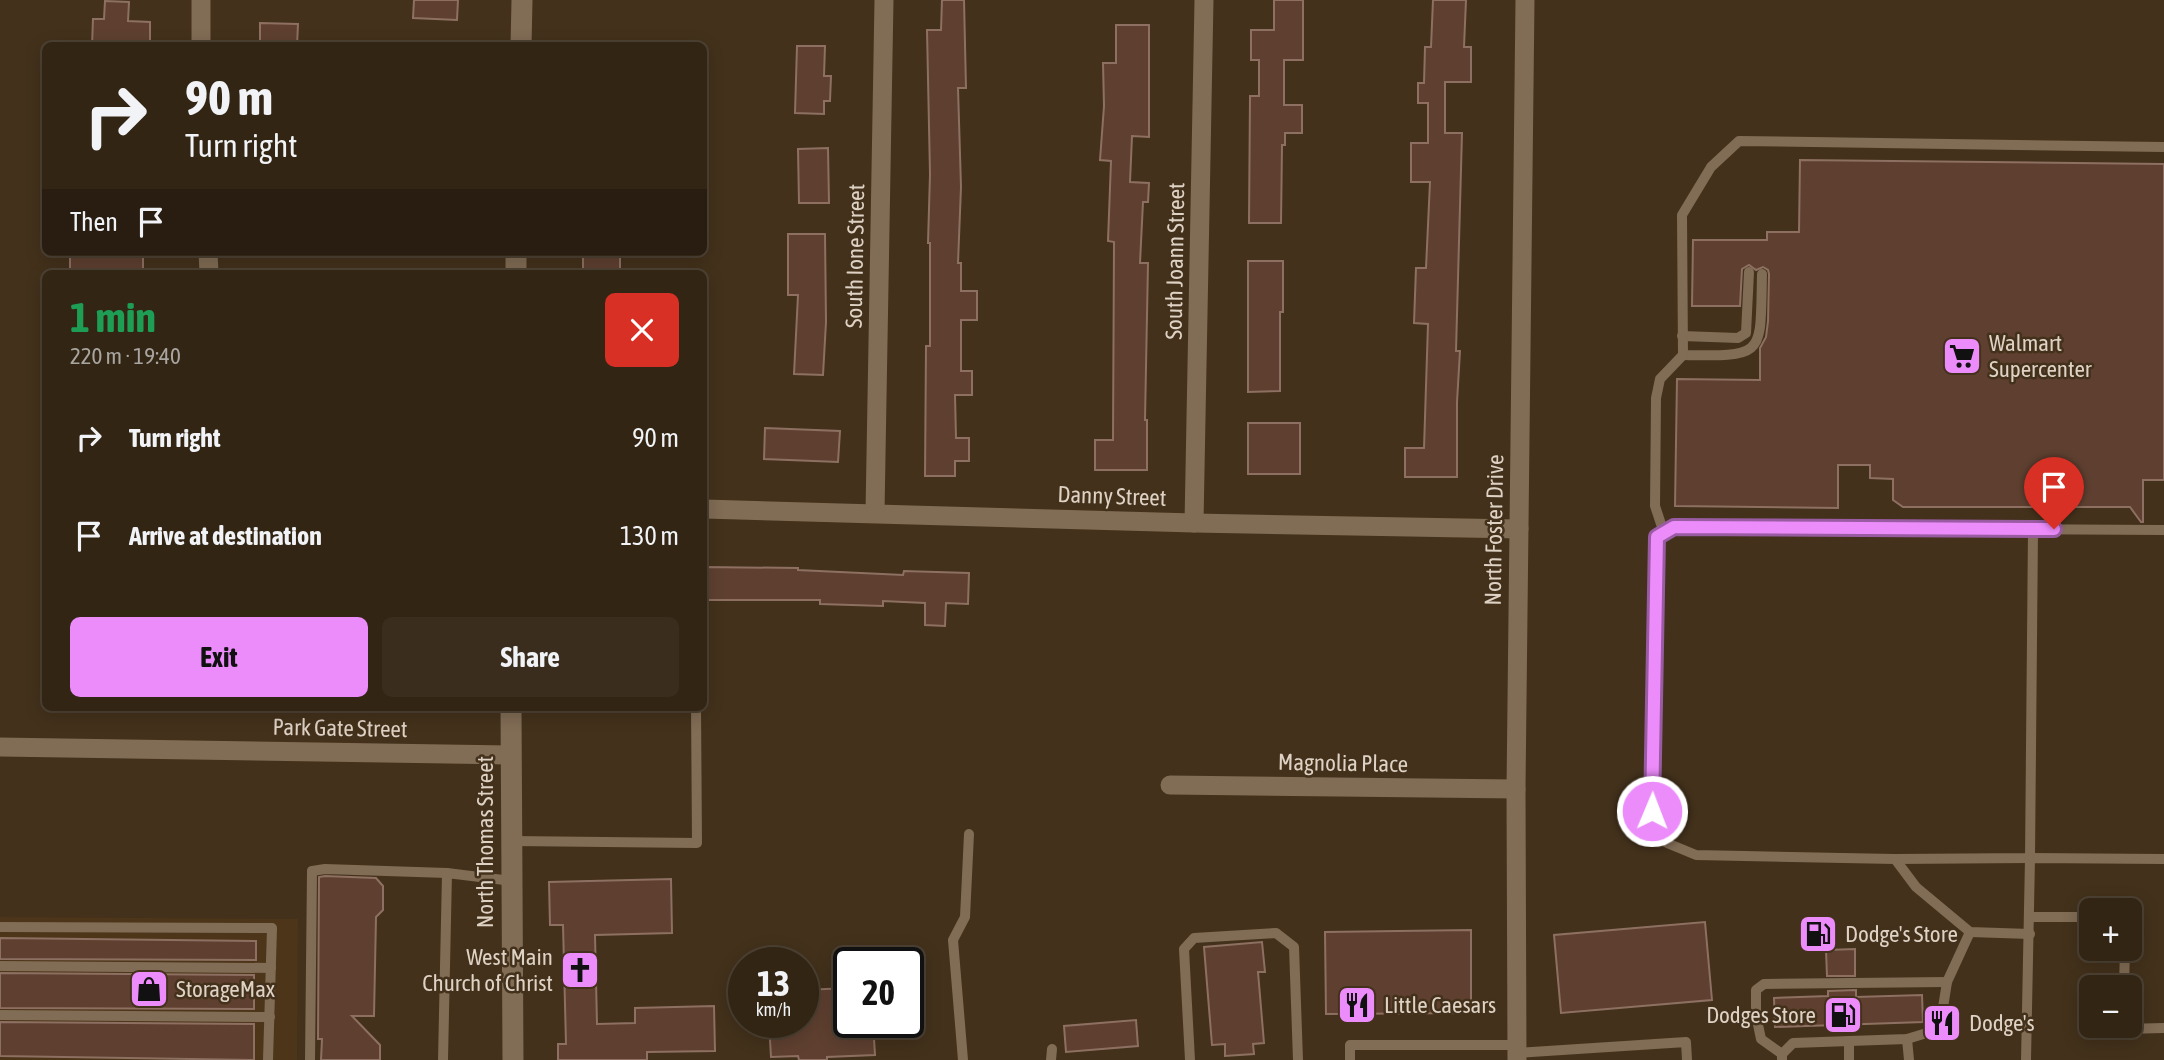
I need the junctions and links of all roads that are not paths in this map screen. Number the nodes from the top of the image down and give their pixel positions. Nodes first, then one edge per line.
1 (201, 0) edge
2 (522, 0) edge
3 (884, 0) edge
4 (1205, 0) edge
5 (1525, 0) edge
6 (201, 42) edge
7 (521, 42) edge
8 (2164, 147) edge
9 (1749, 272) dead end
10 (1762, 274) dead end
11 (1682, 336) junction
12 (1683, 355) junction
13 (707, 509) edge
14 (875, 513) junction
15 (1194, 523) junction
16 (1519, 529) junction
17 (2033, 529) junction
18 (2164, 530) edge
19 (1664, 533) junction
20 (511, 711) edge
21 (696, 711) edge
22 (0, 747) edge
23 (510, 755) junction
24 (1170, 785) dead end
25 (1516, 789) junction
26 (969, 834) dead end
27 (511, 841) junction
28 (2030, 858) junction
29 (1895, 859) junction
30 (2164, 859) edge
31 (447, 873) junction
32 (512, 881) junction
33 (2030, 917) junction
34 (2079, 917) edge
35 (0, 927) edge
36 (1969, 932) junction
37 (2030, 934) junction
38 (0, 966) edge
39 (271, 968) junction
40 (1947, 982) junction
41 (0, 1015) edge
42 (270, 1017) junction
43 (2164, 1028) edge
44 (2142, 1029) edge
45 (1907, 1039) junction
46 (1849, 1041) junction
47 (1517, 1053) edge
48 (1782, 1057) edge
49 (268, 1060) edge
50 (310, 1060) edge
51 (443, 1060) edge
52 (513, 1060) edge
53 (963, 1060) edge
54 (1190, 1060) edge
55 (1298, 1060) edge
56 (1350, 1060) edge
57 (1687, 1060) edge
58 (1849, 1060) edge
59 (1909, 1060) edge
60 (2026, 1060) edge

1 - 6 street
2 - 7 street
3 - 14 street, South Ione Street
4 - 15 street, South Joann Street
5 - 16 street, North Foster Drive
8 - 11 lane
9 - 11 lane
10 - 12 lane
11 - 12 lane
12 - 19 lane
13 - 14 street, Danny Street
14 - 15 street, Danny Street
15 - 16 street, Danny Street
16 - 25 street, North Foster Drive
17 - 18 lane
17 - 19 lane
17 - 28 lane
19 - 29 lane
20 - 23 street, North Thomas Street
21 - 27 lane
22 - 23 street, Park Gate Street
23 - 27 street, North Thomas Street
24 - 25 street, Magnolia Place
25 - 47 street, North Foster Drive
26 - 53 lane
27 - 32 street, North Thomas Street
28 - 29 lane
28 - 30 lane
28 - 33 lane
29 - 36 lane
31 - 32 lane
31 - 50 lane
31 - 51 lane
32 - 52 street, North Thomas Street
33 - 34 lane
33 - 37 lane
35 - 39 lane
36 - 37 lane
36 - 40 lane
37 - 60 lane
38 - 39 lane
39 - 42 lane
40 - 45 lane
40 - 48 lane
41 - 42 lane
42 - 49 lane
43 - 44 lane
45 - 46 lane
45 - 59 lane
46 - 48 lane
46 - 58 lane
47 - 56 lane
47 - 57 lane
54 - 55 lane

